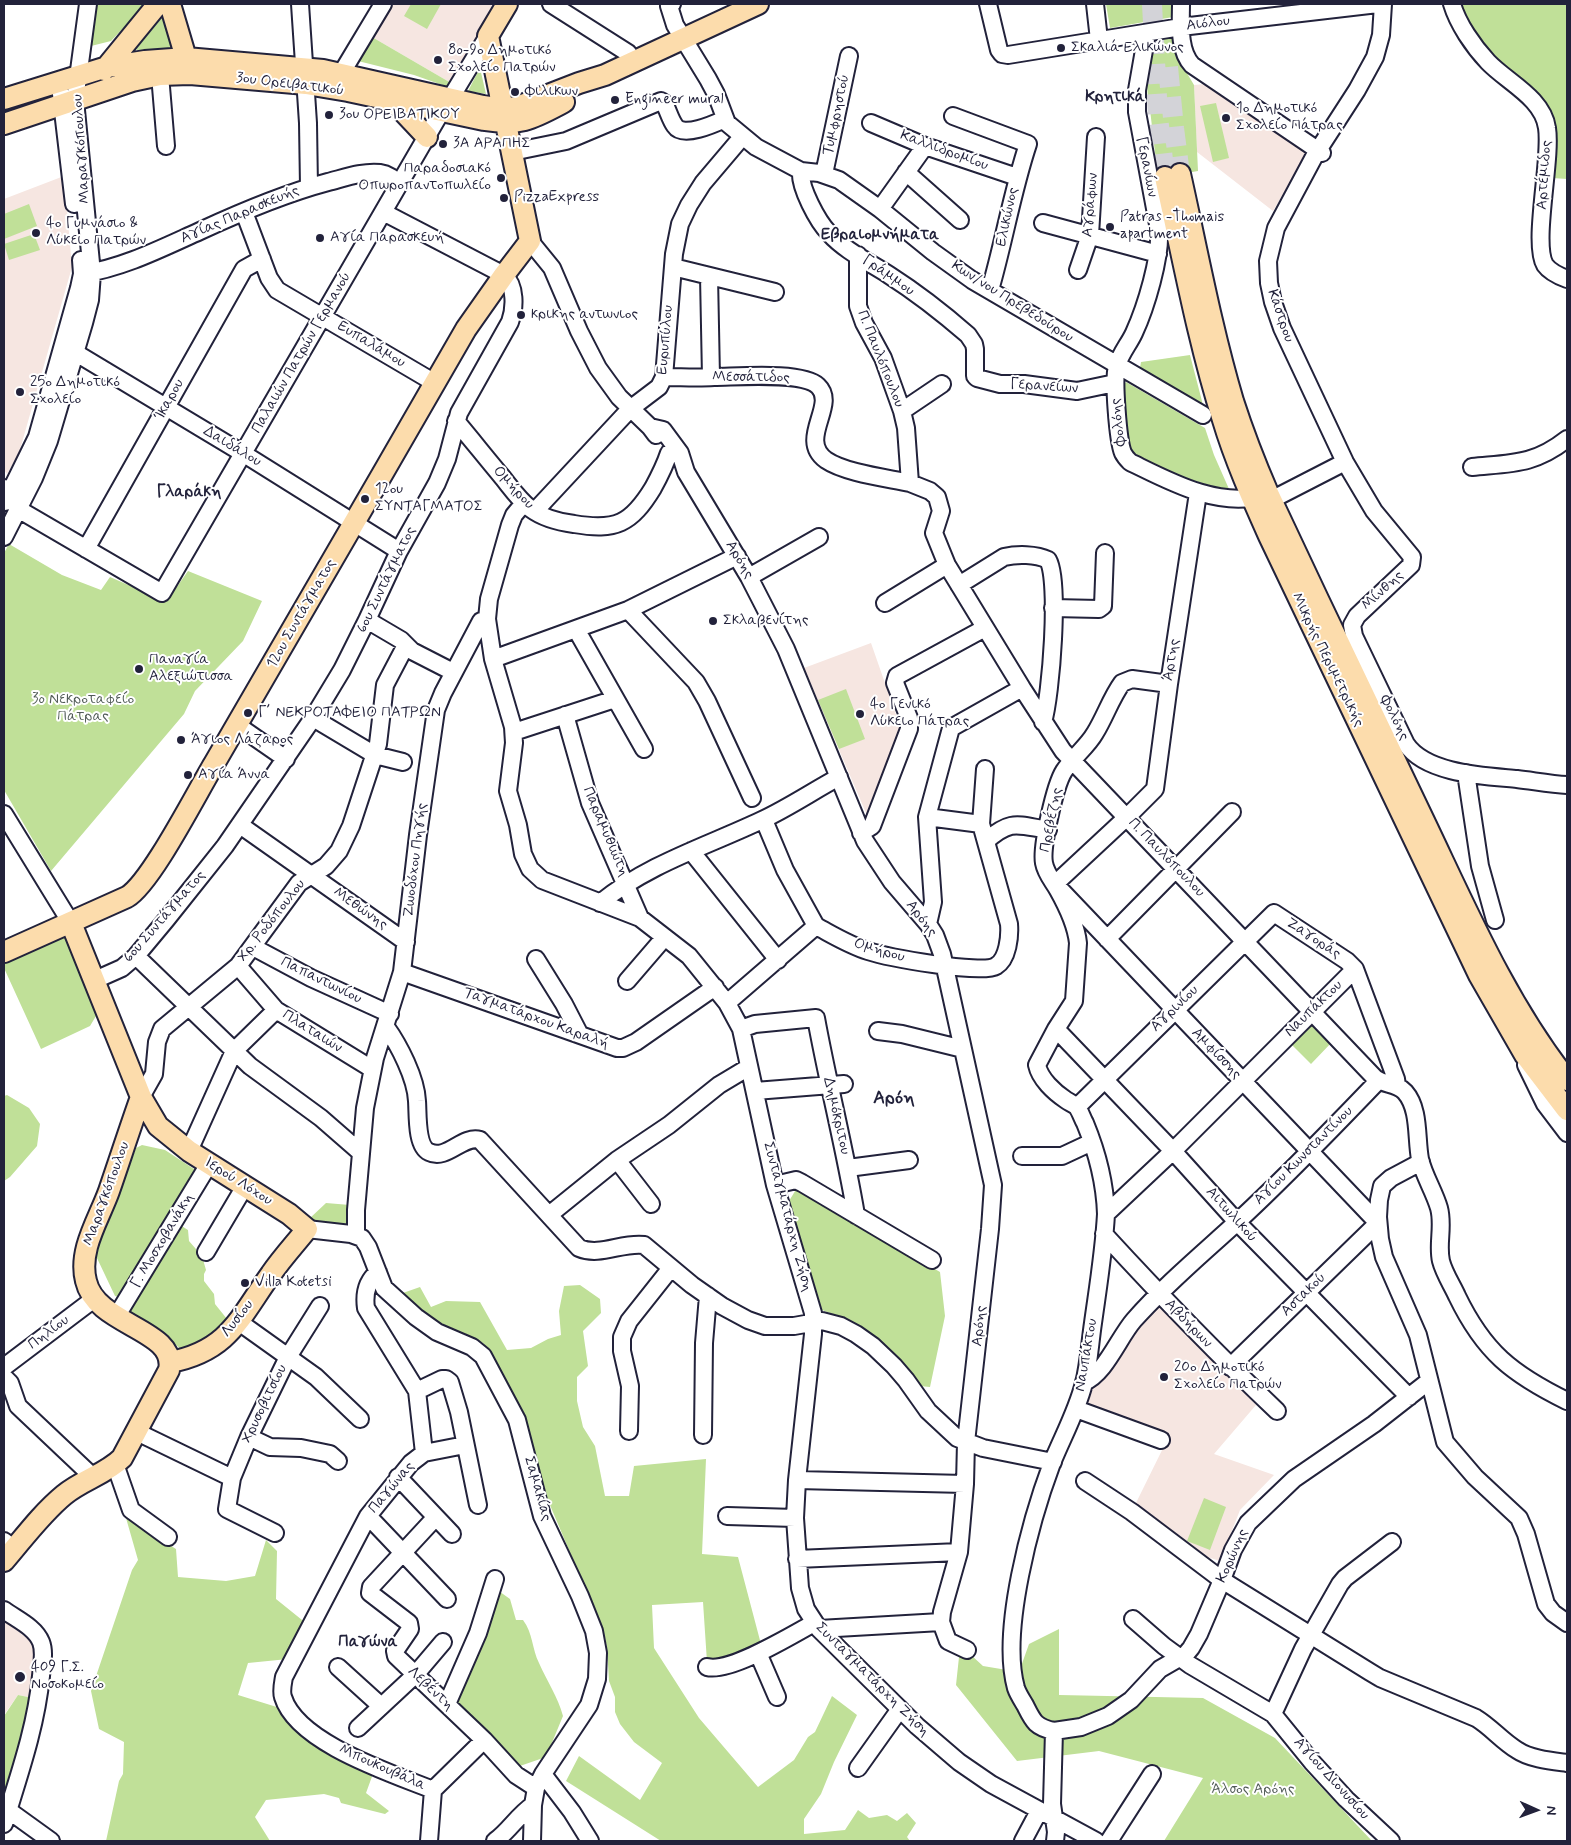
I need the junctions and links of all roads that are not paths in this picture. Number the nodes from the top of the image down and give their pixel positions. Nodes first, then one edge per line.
1 (88, 4) edge
2 (158, 4) edge
3 (170, 4) edge
4 (300, 4) edge
5 (383, 4) edge
6 (507, 4) edge
7 (552, 4) edge
8 (670, 4) edge
9 (758, 4) edge
10 (988, 4) edge
11 (1095, 4) edge
12 (1181, 4) edge
13 (1378, 4) edge
14 (1383, 4) edge
15 (1452, 4) edge
16 (1182, 27) junction
17 (1147, 33) junction
18 (488, 36) junction
19 (684, 38) junction
20 (1099, 40) junction
21 (849, 56) dead end
22 (186, 58) junction
23 (634, 61) junction
24 (107, 67) junction
25 (342, 74) junction
26 (78, 75) junction
27 (160, 75) junction
28 (305, 76) junction
29 (60, 81) junction
30 (4, 99) edge
31 (394, 102) junction
32 (69, 103) junction
33 (446, 105) junction
34 (505, 116) junction
35 (953, 116) dead end
36 (725, 120) junction
37 (871, 123) dead end
38 (4, 124) edge
39 (427, 137) junction
40 (742, 137) junction
41 (1096, 137) dead end
42 (166, 146) dead end
43 (925, 146) junction
44 (512, 152) junction
45 (1320, 152) junction
46 (414, 159) junction
47 (801, 172) junction
48 (906, 172) junction
49 (384, 174) junction
50 (824, 174) junction
51 (1173, 176) tunnel mouth
52 (1017, 177) junction
53 (400, 184) junction
54 (309, 187) junction
55 (880, 209) junction
56 (244, 212) junction
57 (383, 212) junction
58 (960, 220) dead end
59 (1043, 222) dead end
60 (1090, 235) junction
61 (530, 242) junction
62 (1158, 254) junction
63 (858, 255) junction
64 (262, 259) junction
65 (673, 267) junction
66 (1078, 270) dead end
67 (87, 273) junction
68 (504, 275) junction
69 (709, 276) junction
70 (1567, 278) edge
71 (990, 290) junction
72 (775, 292) dead end
73 (323, 317) junction
74 (69, 349) junction
75 (1117, 365) junction
76 (975, 376) joint
77 (664, 377) junction
78 (711, 377) junction
79 (435, 383) junction
80 (1115, 383) junction
81 (942, 384) dead end
82 (166, 407) junction
83 (630, 409) junction
84 (902, 411) junction
85 (1203, 415) dead end
86 (456, 421) junction
87 (650, 427) junction
88 (1567, 440) edge
89 (669, 453) junction
90 (244, 454) junction
91 (1344, 462) junction
92 (1472, 467) dead end
93 (686, 472) junction
94 (910, 483) junction
95 (1198, 493) junction
96 (1264, 497) junction
97 (9, 499) edge
98 (530, 507) junction
99 (355, 523) junction
100 (4, 536) edge
101 (819, 537) dead end
102 (86, 549) junction
103 (399, 551) junction
104 (1105, 553) dead end
105 (737, 556) junction
106 (1412, 563) joint
107 (947, 565) junction
108 (749, 577) junction
109 (959, 586) junction
110 (885, 603) dead end
111 (1053, 608) junction
112 (628, 610) junction
113 (487, 619) junction
114 (368, 620) junction
115 (1354, 620) joint
116 (985, 628) junction
117 (576, 629) junction
118 (406, 645) junction
119 (493, 659) junction
120 (453, 672) junction
121 (1169, 684) junction
122 (1022, 688) junction
123 (615, 699) junction
124 (566, 715) junction
125 (313, 718) junction
126 (1043, 722) junction
127 (237, 725) junction
128 (514, 732) junction
129 (644, 749) dead end
130 (375, 755) junction
131 (286, 758) junction
132 (403, 762) dead end
133 (1071, 762) junction
134 (985, 769) dead end
135 (1466, 773) junction
136 (839, 777) junction
137 (1567, 785) edge
138 (752, 798) dead end
139 (1232, 812) dead end
140 (4, 814) edge
141 (927, 817) junction
142 (1127, 817) junction
143 (764, 820) junction
144 (981, 824) junction
145 (240, 825) junction
146 (1048, 830) junction
147 (861, 833) junction
148 (986, 841) junction
149 (691, 851) junction
150 (1176, 869) junction
151 (310, 874) junction
152 (626, 883) junction
153 (1055, 884) junction
154 (600, 903) junction
155 (1274, 913) joint
156 (640, 918) junction
157 (1495, 920) dead end
158 (71, 923) junction
159 (928, 924) junction
160 (816, 926) junction
161 (664, 938) junction
162 (1107, 939) junction
163 (1246, 941) junction
164 (406, 942) junction
165 (252, 947) junction
166 (4, 952) edge
167 (136, 956) junction
168 (536, 959) dead end
169 (778, 960) junction
170 (238, 966) junction
171 (946, 966) junction
172 (1354, 967) junction
173 (402, 972) junction
174 (95, 980) junction
175 (627, 981) dead end
176 (715, 987) junction
177 (727, 1002) junction
178 (188, 1007) junction
179 (276, 1010) junction
180 (1174, 1010) junction
181 (1312, 1011) junction
182 (388, 1020) junction
183 (741, 1029) junction
184 (1056, 1029) junction
185 (878, 1032) dead end
186 (580, 1035) junction
187 (1514, 1037) junction
188 (963, 1049) junction
189 (234, 1051) junction
190 (749, 1067) junction
191 (372, 1069) junction
192 (1104, 1079) junction
193 (1567, 1080) edge
194 (1242, 1081) junction
195 (1378, 1081) junction
196 (836, 1085) junction
197 (1397, 1086) junction
198 (755, 1091) junction
199 (142, 1097) junction
200 (1076, 1107) junction
201 (1567, 1110) edge
202 (1567, 1133) edge
203 (1092, 1142) junction
204 (189, 1151) junction
205 (1173, 1151) junction
206 (360, 1152) junction
207 (1309, 1152) junction
208 (1022, 1156) dead end
209 (617, 1160) junction
210 (909, 1160) dead end
211 (1421, 1162) junction
212 (209, 1164) junction
213 (848, 1168) junction
214 (775, 1185) junction
215 (245, 1186) junction
216 (651, 1204) dead end
217 (1106, 1214) junction
218 (549, 1215) junction
219 (856, 1215) junction
220 (1237, 1222) junction
221 (1378, 1223) junction
222 (308, 1229) junction
223 (1104, 1234) junction
224 (356, 1235) junction
225 (206, 1252) dead end
226 (932, 1260) dead end
227 (671, 1268) junction
228 (378, 1272) junction
229 (1158, 1294) junction
230 (1306, 1294) junction
231 (708, 1296) junction
232 (94, 1299) junction
233 (320, 1306) dead end
234 (116, 1317) junction
235 (813, 1321) junction
236 (239, 1322) junction
237 (288, 1357) junction
238 (170, 1362) junction
239 (4, 1367) edge
240 (1230, 1367) junction
241 (4, 1377) edge
242 (1429, 1381) junction
243 (1084, 1382) junction
244 (416, 1391) junction
245 (1409, 1396) junction
246 (1567, 1401) edge
247 (1076, 1409) junction
248 (1277, 1411) dead end
249 (360, 1419) dead end
250 (629, 1431) dead end
251 (137, 1432) junction
252 (703, 1435) dead end
253 (249, 1437) junction
254 (1161, 1440) dead end
255 (966, 1442) junction
256 (465, 1445) junction
257 (424, 1454) junction
258 (338, 1461) dead end
259 (1053, 1462) junction
260 (115, 1464) junction
261 (93, 1477) junction
262 (398, 1477) junction
263 (232, 1478) junction
264 (797, 1480) junction
265 (1084, 1480) dead end
266 (965, 1484) junction
267 (478, 1506) dead end
268 (368, 1516) junction
269 (727, 1516) dead end
270 (435, 1518) junction
271 (795, 1518) junction
272 (274, 1533) dead end
273 (452, 1534) dead end
274 (168, 1537) dead end
275 (1392, 1542) dead end
276 (7, 1550) edge
277 (959, 1552) junction
278 (403, 1554) junction
279 (797, 1559) junction
280 (495, 1579) dead end
281 (1222, 1580) junction
282 (447, 1599) dead end
283 (4, 1610) edge
284 (1133, 1619) dead end
285 (941, 1622) junction
286 (1567, 1624) edge
287 (817, 1626) junction
288 (1311, 1635) junction
289 (443, 1642) dead end
290 (967, 1650) dead end
291 (758, 1653) junction
292 (1179, 1658) junction
293 (338, 1667) dead end
294 (707, 1667) dead end
295 (415, 1675) junction
296 (284, 1678) joint
297 (778, 1697) dead end
298 (447, 1704) junction
299 (381, 1706) junction
300 (900, 1709) junction
301 (1273, 1714) junction
302 (358, 1728) dead end
303 (1054, 1731) junction
304 (484, 1740) junction
305 (1567, 1763) edge
306 (858, 1768) dead end
307 (1152, 1774) dead end
308 (539, 1781) junction
309 (433, 1790) junction
310 (533, 1805) junction
311 (1046, 1814) junction
312 (6, 1817) edge
313 (50, 1841) edge
314 (429, 1841) edge
315 (495, 1841) edge
316 (532, 1841) edge
317 (590, 1841) edge
318 (1023, 1841) edge
319 (1055, 1841) edge
320 (1096, 1841) edge
321 (1109, 1841) edge
322 (1391, 1841) edge

1 - 26 street, Μαραγκόπουλου
2 - 24 main road
3 - 22 main road
4 - 28 street
5 - 25 street
6 - 18 main road, Παλαιών Πατρών Γερμανού
7 - 23 street
8 - 19 street
9 - 19 main road
10 - 20 street, Αιόλου
11 - 20 street
12 - 16 street
13 - 16 street, Αιόλου
14 - 45 street, Κάστρου
15 - 70 street, Αρτέμιδος
16 - 17 street, Αιόλου
16 - 45 street
17 - 20 street, Αιόλου
17 - 62 street, Γερανίων
18 - 33 street, Παλαιών Πατρών Γερμανού
18 - 34 main road
19 - 23 main road
19 - 36 street
21 - 50 street, Τυμφρηστού
22 - 24 main road, 3ου Ορειβατικού
22 - 28 main road, 3ου Ορειβατικού
23 - 34 main road
24 - 26 main road, 3ου Ορειβατικού
24 - 32 main road
25 - 28 main road, 3ου Ορειβατικού
25 - 33 main road, 3ου Ορειβατικού
26 - 29 main road, 3ου Ορειβατικού
26 - 32 street, Μαραγκόπουλου
27 - 28 main road, 3ου Ορειβατικού
27 - 32 main road, 3ου Ορειβατικού
27 - 42 street
28 - 31 main road, 3ου Ορειβατικού
28 - 54 street
29 - 30 main road, 3ου Ορειβατικού
29 - 32 street, Μαραγκόπουλου
31 - 33 main road, 3ου Ορειβατικού
31 - 39 main road
32 - 38 main road, 3ου Ορειβατικού
32 - 67 street, Μαραγκόπουλου
33 - 34 main road, 3ου Ορειβατικού
33 - 39 street, Παλαιών Πατρών Γερμανού
34 - 44 main road
35 - 52 street, Ελικώνος
36 - 40 street
36 - 44 street
37 - 43 street, Καλλιδρομίου
39 - 46 street, Παλαιών Πατρών Γερμανού
40 - 47 street
40 - 65 street, Ευρυπύλου
41 - 60 street, Αγράφων
43 - 48 street
43 - 52 street, Καλλιδρομίου
44 - 61 main road
45 - 91 street, Κάστρου
46 - 49 street
46 - 53 street, Παλαιών Πατρών Γερμανού
47 - 50 street, Κων/νου Πρεβεδούρου
47 - 63 street, Γράμμου
48 - 55 street
48 - 58 street
49 - 53 street
49 - 54 street, Αγίας Παρασκευής
50 - 55 street, Κων/νου Πρεβεδούρου
51 - 96 main road, Μικρής Περιμετρικής
52 - 71 street, Ελικώνος
53 - 57 street, Παλαιών Πατρών Γερμανού
54 - 56 street, Αγίας Παρασκευής
55 - 71 street, Κων/νου Πρεβεδούρου
56 - 64 street, Ευπαλάμου
56 - 67 street, Αγίας Παρασκευής
57 - 68 street
57 - 73 street, Παλαιών Πατρών Γερμανού
59 - 60 street
60 - 62 street
60 - 66 street, Αγράφων
61 - 68 main road
61 - 83 street
62 - 75 street, Γερανίων
63 - 76 street, Γράμμου
63 - 84 street, Π. Παυλόπουλου
64 - 73 street, Ευπαλάμου
64 - 82 street, Ίκαρου
65 - 69 street
65 - 77 street, Ευρυπύλου
67 - 74 street, Μαραγκόπουλου
68 - 79 main road, 12ου Συντάγματος
68 - 86 street, 6ου Συντάγματος
69 - 72 street
69 - 78 street
71 - 75 street, Κων/νου Πρεβεδούρου
73 - 79 street, Ευπαλάμου
73 - 90 street, Παλαιών Πατρών Γερμανού
74 - 82 street, Δαιδάλου
74 - 97 street, Μαραγκόπουλου
75 - 80 street, Γερανίων
75 - 85 street, Κων/νου Πρεβεδούρου
76 - 80 street, Γερανείων
77 - 78 street, Μεσσάτιδος
77 - 83 street, Ευρυπύλου
78 - 94 street, Μεσσάτιδος
79 - 99 main road, 12ου Συντάγματος
80 - 95 street, Φολόης
81 - 84 street
82 - 90 street, Δαιδάλου
82 - 102 street, Ίκαρου
83 - 87 street, Αρόης
83 - 98 street, Ευρυπύλου
84 - 94 street, Π. Παυλόπουλου
86 - 98 street, Ομήρου
86 - 103 street, 6ου Συντάγματος
87 - 89 street, Αρόης
87 - 93 street, Αρόης
88 - 92 street
89 - 93 street, Αρόης
89 - 98 street, Ομήρου
90 - 99 street, Δαιδάλου
90 - 102 street, Παλαιών Πατρών Γερμανού
91 - 96 street
91 - 106 street, Κάστρου
93 - 105 street, Αρόης
94 - 107 street, Π. Παυλόπουλου
95 - 96 street, Φολόης
95 - 121 street, Άρτης
96 - 187 main road, Μικρής Περιμετρικής
96 - 193 main road, Μικρής Περιμετρικής
97 - 100 street, Μαραγκόπουλου
97 - 102 street
98 - 113 street
99 - 103 street, Δαιδάλου
99 - 127 main road, 12ου Συντάγματος
101 - 108 street
103 - 114 street, 6ου Συντάγματος
104 - 111 street
105 - 108 street, Αρόης
105 - 112 street
106 - 115 street, Μίνθης
107 - 109 street, Π. Παυλόπουλου
107 - 110 street
108 - 136 street, Αρόης
109 - 111 street
109 - 116 street, Π. Παυλόπουλου
111 - 126 street
112 - 117 street
112 - 138 street
113 - 119 street, Συνταγματάρχη Ζήση
113 - 120 street, Ζωοδόχου Πηγής
114 - 118 street
114 - 125 street, 6ου Συντάγματος
115 - 135 street, Φολόης
116 - 122 street, Π. Παυλόπουλου
116 - 147 street
117 - 119 street
117 - 123 street
118 - 120 street
118 - 130 street, Χρ. Ροδόπουλου
119 - 128 street, Συνταγματάρχη Ζήση
120 - 164 street, Ζωοδόχου Πηγής
121 - 133 street, Πρεβέζης
121 - 142 street, Άρτης
122 - 126 street, Π. Παυλόπουλου
122 - 141 street
123 - 124 street
123 - 129 street
124 - 128 street
124 - 152 street, Παραμυθιώτη
125 - 130 street
125 - 131 street, 6ου Συντάγματος
126 - 133 street, Π. Παυλόπουλου
127 - 131 street
127 - 158 main road, 12ου Συντάγματος
128 - 154 street, Συνταγματάρχη Ζήση
130 - 132 street
130 - 151 street, Χρ. Ροδόπουλου
131 - 145 street, 6ου Συντάγματος
133 - 142 street, Π. Παυλόπουλου
133 - 146 street, Πρεβέζης
134 - 144 street
135 - 137 street, Φολόης
135 - 157 street
136 - 143 street
136 - 147 street, Αρόης
139 - 150 street
140 - 158 street
141 - 144 street
141 - 159 street
142 - 150 street, Π. Παυλόπουλου
142 - 153 street, Άρτης
143 - 149 street
143 - 160 street
144 - 148 street
145 - 151 street, Μεθώνης
145 - 167 street, 6ου Συντάγματος
146 - 148 street
146 - 153 street, Πρεβέζης
147 - 159 street, Αρόης
148 - 171 street, Ομήρου
149 - 152 street
149 - 169 street
150 - 162 street
150 - 163 street, Π. Παυλόπουλου
151 - 164 street, Μεθώνης
151 - 165 street, Χρ. Ροδόπουλου
152 - 154 street
152 - 156 street, Παραμυθιώτη
153 - 162 street, Αμφίσσης
153 - 184 street, Πρεβέζης
154 - 156 street, Συνταγματάρχη Ζήση
155 - 163 street, Αγρινίου
155 - 172 street, Ζαγοράς
156 - 161 street, Συνταγματάρχη Ζήση
158 - 166 main road, 12ου Συντάγματος
158 - 174 main road
159 - 171 street, Αρόης
160 - 169 street
160 - 171 street, Ομήρου
161 - 175 street
161 - 176 street, Συνταγματάρχη Ζήση
162 - 180 street, Αμφίσσης
163 - 180 street, Αγρινίου
163 - 181 street, Π. Παυλόπουλου
164 - 173 street, Ζωοδόχου Πηγής
165 - 170 street, Χρ. Ροδόπουλου
165 - 182 street, Παπαντωνίου
167 - 174 street, 6ου Συντάγματος
167 - 178 street
168 - 186 street
169 - 177 street
170 - 178 street, Χρ. Ροδόπουλου
170 - 179 street, Πλαταιών
171 - 188 street, Αρόης
172 - 181 street, Ναυπάκτου
172 - 197 street
173 - 182 street, Ζωοδόχου Πηγής
173 - 186 street, Ταγματάρχου Καραλή
174 - 199 main road
176 - 177 street, Συνταγματάρχη Ζήση
176 - 186 street, Ταγματάρχου Καραλή
177 - 183 street, Συνταγματάρχη Ζήση
178 - 189 street
178 - 199 street, Χρ. Ροδόπουλου
179 - 189 street
179 - 191 street, Πλαταιών
180 - 192 street, Αγρινίου
180 - 194 street, Αμφίσσης
181 - 194 street, Ναυπάκτου
181 - 195 street, Π. Παυλόπουλου
182 - 191 street, Ζωοδόχου Πηγής
182 - 218 street
183 - 190 street, Συνταγματάρχη Ζήση
183 - 196 street, Δημόκριτου
184 - 192 street, Αιτωλικού
184 - 200 street, Πρεβέζης
185 - 188 street
187 - 201 main road, Μικρής Περιμετρικής
187 - 202 street
188 - 255 street, Αρόης
189 - 204 street
189 - 206 street
190 - 198 street, Συνταγματάρχη Ζήση
190 - 209 street
191 - 206 street, Ζωοδόχου Πηγής
192 - 200 street, Αγρινίου
192 - 205 street, Αιτωλικού
194 - 205 street, Ναυπάκτου
194 - 207 street, Αμφίσσης
195 - 197 street
195 - 207 street, Αγίου Κωνσταντίνου
196 - 198 street
196 - 213 street, Δημόκριτου
197 - 211 street
198 - 214 street, Συνταγματάρχη Ζήση
199 - 204 main road, Ιερού Λόχου
199 - 232 main road, Μαραγκόπουλου
200 - 203 street
203 - 208 street
203 - 217 street
204 - 212 main road, Ιερού Λόχου
205 - 217 street, Ναυπάκτου
205 - 220 street, Αιτωλικού
206 - 224 street, Ζωοδόχου Πηγής
207 - 220 street, Αγίου Κωνσταντίνου
207 - 221 street, Αμφίσσης
209 - 216 street
209 - 218 street
210 - 213 street
211 - 221 street
211 - 246 street
212 - 215 main road, Ιερού Λόχου
212 - 234 street, Γ. Μοσχοβανάκη
213 - 219 street, Δημόκριτου
214 - 219 street
214 - 235 street, Συνταγματάρχη Ζήση
215 - 222 main road, Ιερού Λόχου
215 - 225 street
217 - 223 street, Ναυπάκτου
218 - 227 street
219 - 226 street
220 - 229 street, Αγίου Κωνσταντίνου
220 - 230 street, Αιτωλικού
221 - 230 street, Αστακού
221 - 242 street
222 - 224 street
222 - 236 main road, Λυσίου
223 - 229 street, Αβδήρων
223 - 243 street, Ναυπάκτου
224 - 228 street, Σαμακίας
227 - 231 street
227 - 250 street
228 - 244 street, Παγώνας
228 - 308 street, Σαμακίας
229 - 240 street, Αβδήρων
229 - 243 street, Αγίου Κωνσταντίνου
230 - 240 street, Αστακού
230 - 245 street, Αιτωλικού
231 - 235 street
231 - 252 street
232 - 234 main road, Μαραγκόπουλου
232 - 239 street, Πηλίου
233 - 237 street, Χρυσοβιτσίου
234 - 238 main road, Μαραγκόπουλου
235 - 255 street
235 - 264 street, Συνταγματάρχη Ζήση
236 - 237 street
236 - 238 main road, Λυσίου
237 - 249 street
237 - 253 street, Χρυσοβιτσίου
238 - 251 main road
240 - 248 street, Αβδήρων
241 - 261 street
242 - 245 street, Κορώνης
242 - 286 street
243 - 247 street, Ναυπάκτου
244 - 256 street
244 - 257 street, Παγώνας
245 - 281 street, Κορώνης
247 - 254 street
247 - 259 street, Ναυπάκτου
251 - 260 main road
251 - 263 street
253 - 258 street
253 - 263 street, Χρυσοβιτσίου
255 - 259 street
255 - 266 street, Αρόης
256 - 257 street
256 - 267 street
257 - 262 street, Παγώνας
259 - 303 street, Ναυπάκτου
260 - 261 main road
260 - 274 street
261 - 276 main road
262 - 268 street, Παγώνας
262 - 270 street
263 - 272 street, Χρυσοβιτσίου
264 - 266 street
264 - 271 street, Συνταγματάρχη Ζήση
265 - 281 street
266 - 277 street, Αρόης
268 - 278 street
268 - 296 street, Παγώνας
269 - 271 street
270 - 273 street
270 - 278 street, Λεβέντη
271 - 279 street, Συνταγματάρχη Ζήση
275 - 288 street
277 - 279 street
277 - 285 street, Αρόης
278 - 282 street
278 - 295 street, Λεβέντη
279 - 287 street, Συνταγματάρχη Ζήση
280 - 298 street
281 - 288 street
281 - 292 street, Κορώνης
283 - 312 street
284 - 292 street
285 - 287 street
285 - 290 street
287 - 291 street
287 - 300 street, Συνταγματάρχη Ζήση
288 - 301 street
288 - 305 street
289 - 295 street
291 - 294 street
291 - 297 street
292 - 301 street
292 - 303 street, Κορώνης
293 - 299 street
295 - 298 street, Λεβέντη
295 - 299 street
296 - 309 street, Μπουκουβάλα
298 - 304 street, Λεβέντη
299 - 302 street
300 - 306 street
300 - 311 street, Συνταγματάρχη Ζήση
301 - 322 street, Αγίου Διονυσίου
303 - 311 street
304 - 308 street, Λεβέντη
304 - 309 street
307 - 321 street
308 - 310 street
308 - 317 street, Λεβέντη
309 - 314 street
310 - 315 street
310 - 316 street
311 - 318 street
311 - 319 street
311 - 320 street, Συνταγματάρχη Ζήση
312 - 313 street

